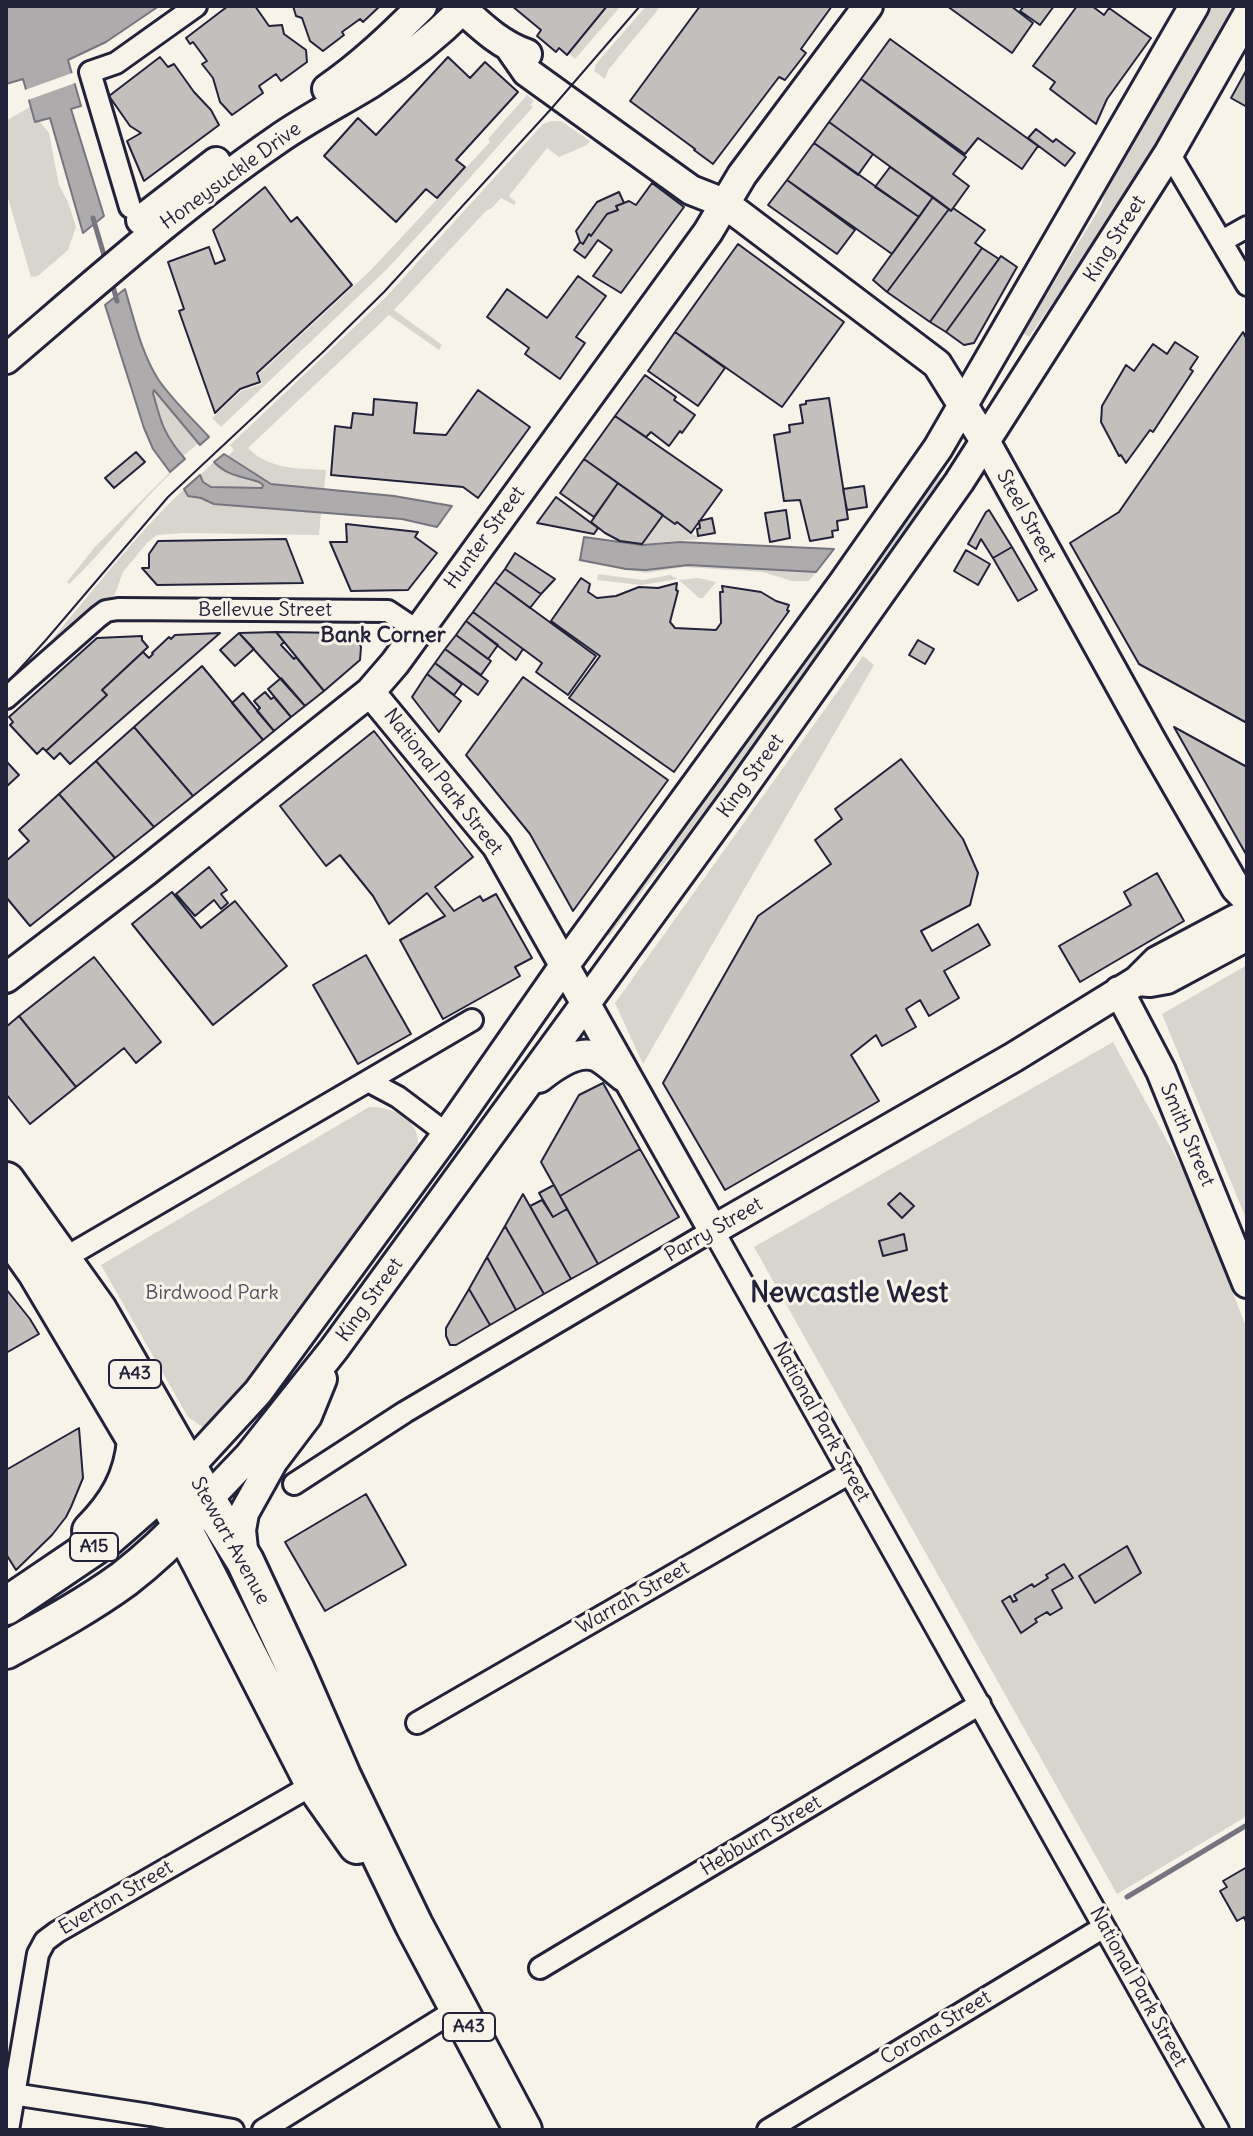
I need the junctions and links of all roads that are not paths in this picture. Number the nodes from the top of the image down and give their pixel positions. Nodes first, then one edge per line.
1 (196, 6) edge
2 (422, 6) edge
3 (868, 6) edge
4 (1194, 6) edge
5 (463, 7) edge
6 (1247, 16) edge
7 (1169, 153) junction
8 (724, 203) junction
9 (130, 207) dead end
10 (1247, 227) edge
11 (1222, 241) junction
12 (123, 247) junction
13 (89, 276) junction
14 (1247, 285) edge
15 (6, 334) edge
16 (6, 359) edge
17 (963, 404) junction
18 (985, 441) junction
19 (418, 631) junction
20 (370, 692) junction
21 (6, 698) edge
22 (1245, 918) edge
23 (564, 966) junction
24 (6, 978) edge
25 (1128, 986) junction
26 (585, 1004) junction
27 (472, 1020) dead end
28 (368, 1081) junction
29 (630, 1083) junction
30 (526, 1087) junction
31 (447, 1134) junction
32 (6, 1181) edge
33 (6, 1229) edge
34 (713, 1230) junction
35 (63, 1259) junction
36 (1247, 1283) edge
37 (334, 1349) junction
38 (136, 1440) junction
39 (850, 1473) junction
40 (176, 1479) junction
41 (294, 1484) dead end
42 (207, 1500) junction
43 (181, 1528) junction
44 (245, 1561) junction
45 (43, 1582) junction
46 (6, 1606) edge
47 (6, 1650) edge
48 (980, 1704) junction
49 (417, 1723) dead end
50 (314, 1784) junction
51 (414, 1925) junction
52 (1104, 1927) junction
53 (540, 1968) dead end
54 (459, 2008) junction
55 (10, 2093) edge
56 (8, 2130) edge
57 (233, 2130) edge
58 (263, 2130) edge
59 (523, 2130) edge
60 (768, 2130) edge
61 (1218, 2130) edge

1 - 9 street
2 - 12 main road, Honeysuckle Drive
3 - 8 main road, Hunter Street
4 - 17 main road, King Street
5 - 8 main road, Steel Street
5 - 12 main road, Honeysuckle Drive
6 - 7 main road, King Street
7 - 11 street
7 - 18 main road, King Street
8 - 17 main road, Steel Street
8 - 19 main road, Hunter Street
10 - 11 street
11 - 14 street
12 - 13 main road, Honeysuckle Drive
13 - 15 main road, Honeysuckle Drive
13 - 16 main road, Honeysuckle Drive
17 - 18 main road, Steel Street
17 - 23 main road, King Street
18 - 22 main road, Steel Street
18 - 26 main road, King Street
19 - 20 main road, Hunter Street
19 - 21 street, Bellevue Street
20 - 23 main road, National Park Street
20 - 24 main road, Hunter Street
22 - 25 main road, Parry Street
23 - 26 main road, National Park Street
23 - 31 main road, King Street
25 - 34 main road, Parry Street
25 - 36 main road, Smith Street
26 - 29 main road, National Park Street
26 - 30 main road, King Street
27 - 28 street
28 - 31 street
28 - 35 street
29 - 30 main road
29 - 34 main road, National Park Street
30 - 37 main road, King Street
31 - 40 main road, King Street
32 - 35 highway, Stewart Avenue / A43
33 - 38 highway, Stewart Avenue / A43
34 - 39 street, National Park Street
34 - 41 street, Parry Street
35 - 40 highway, Stewart Avenue / A43
37 - 42 main road, King Street
37 - 44 main road
38 - 40 highway, Stewart Avenue / A43
38 - 45 highway
39 - 48 street, National Park Street
39 - 49 street, Warrah Street
40 - 42 highway, Stewart Avenue / A43
40 - 43 highway, Stewart Avenue / A43
40 - 45 highway, A15
42 - 43 highway, A15
42 - 44 highway, Stewart Avenue / A43
43 - 47 highway, A15
43 - 50 highway, Stewart Avenue / A43
44 - 51 highway, Stewart Avenue / A43
45 - 46 highway, A15
48 - 52 street, National Park Street
48 - 53 street, Hebburn Street
50 - 51 highway, Stewart Avenue / A43
50 - 55 street, Everton Street
51 - 54 highway, Stewart Avenue / A43
52 - 60 street, Corona Street
52 - 61 street, National Park Street
54 - 58 street
54 - 59 highway, Stewart Avenue / A43
55 - 56 street, Everton Street
55 - 57 street

